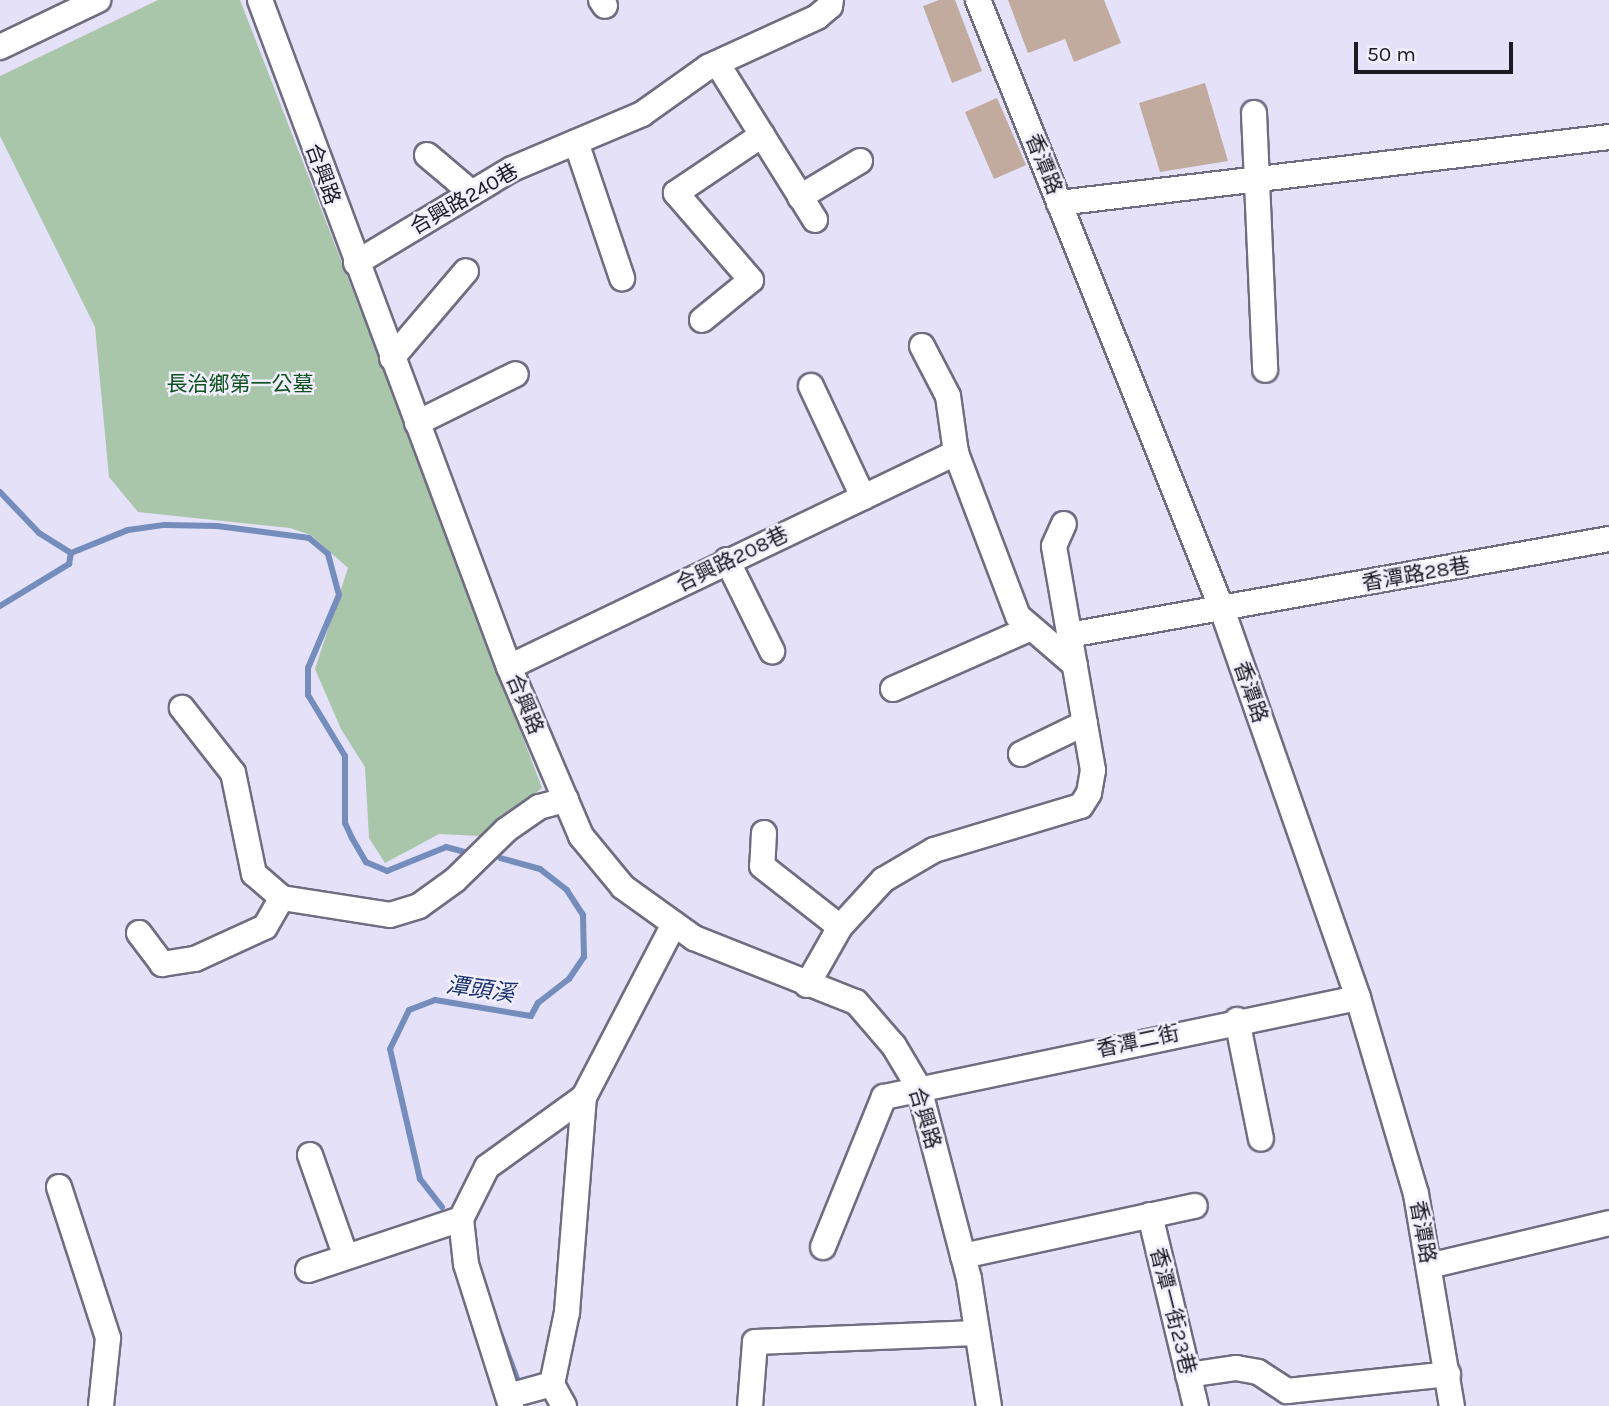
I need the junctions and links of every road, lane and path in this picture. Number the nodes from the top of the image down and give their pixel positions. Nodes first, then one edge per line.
1 (98, 0) edge
2 (260, 0) edge
3 (831, 0) edge
4 (978, 0) edge
5 (0, 47) edge
6 (717, 63) junction
7 (1254, 113) dead end
8 (762, 135) junction
9 (1609, 137) edge
10 (576, 142) junction
11 (427, 155) dead end
12 (860, 161) dead end
13 (1257, 179) junction
14 (472, 193) junction
15 (800, 197) junction
16 (1059, 203) junction
17 (815, 220) dead end
18 (356, 263) junction
19 (466, 271) dead end
20 (622, 278) dead end
21 (702, 320) dead end
22 (922, 346) dead end
23 (392, 358) junction
24 (1265, 370) dead end
25 (516, 374) dead end
26 (811, 386) dead end
27 (417, 423) junction
28 (956, 453) junction
29 (863, 496) junction
30 (1064, 524) dead end
31 (1609, 539) edge
32 (726, 560) junction
33 (1222, 609) junction
34 (1031, 628) junction
35 (1069, 635) junction
36 (772, 650) dead end
37 (1075, 665) junction
38 (509, 667) junction
39 (893, 689) dead end
40 (181, 708) dead end
41 (1085, 723) junction
42 (1021, 754) dead end
43 (566, 800) junction
44 (764, 833) dead end
45 (282, 898) junction
46 (674, 924) junction
47 (840, 927) junction
48 (139, 933) dead end
49 (807, 985) junction
50 (1358, 998) junction
51 (1237, 1020) junction
52 (919, 1088) junction
53 (584, 1097) junction
54 (1261, 1139) dead end
55 (310, 1155) dead end
56 (59, 1187) dead end
57 (1195, 1206) dead end
58 (1150, 1215) junction
59 (461, 1219) junction
60 (1609, 1223) edge
61 (823, 1247) dead end
62 (963, 1256) junction
63 (346, 1257) junction
64 (1429, 1266) junction
65 (308, 1270) dead end
66 (977, 1333) junction
67 (1448, 1374) junction
68 (1188, 1375) junction
69 (558, 1395) edge
70 (512, 1401) edge
71 (101, 1406) edge
72 (750, 1406) edge
73 (989, 1406) edge
74 (1196, 1406) edge
75 (1452, 1406) edge

1 - 5 street
2 - 18 street, 合興路
3 - 6 street, 合興路240巷
4 - 16 street, 香潭路
6 - 8 street
6 - 10 street, 合興路240巷
7 - 13 street
8 - 15 street
8 - 21 street
9 - 13 street
10 - 14 street, 合興路240巷
10 - 20 street
11 - 14 street
12 - 15 street
13 - 16 street
13 - 24 street
14 - 18 street, 合興路240巷
15 - 17 street
16 - 33 street, 香潭路
18 - 23 street, 合興路
19 - 23 street
22 - 28 street
23 - 27 street, 合興路
25 - 27 street
26 - 29 street
27 - 38 street, 合興路
28 - 29 street, 合興路208巷
28 - 34 street
29 - 32 street, 合興路208巷
30 - 35 street
31 - 33 street, 香潭路28巷
32 - 36 street
32 - 38 street, 合興路208巷
33 - 35 street, 香潭路28巷
33 - 50 street, 香潭路
34 - 37 street
34 - 39 street
35 - 37 street
37 - 41 street
38 - 43 street, 合興路
40 - 45 street
41 - 42 street
41 - 47 street
43 - 45 street
43 - 46 street, 合興路
44 - 47 street
45 - 48 street
46 - 49 street, 合興路
46 - 53 street
47 - 49 street
49 - 52 street, 合興路
50 - 51 street, 香潭二街
50 - 64 street, 香潭路
51 - 52 street, 香潭二街
51 - 54 street
52 - 61 street, 香潭二街
52 - 62 street, 合興路
53 - 59 street
53 - 69 street
55 - 63 street
56 - 71 street
57 - 58 street
58 - 62 street
58 - 68 street, 香潭一街23巷
59 - 63 street
59 - 70 street
60 - 64 street
62 - 66 street, 合興路
63 - 65 street
64 - 67 street, 香潭路
66 - 72 street
66 - 73 street, 合興路
67 - 68 street
67 - 75 street, 香潭路
68 - 74 street, 香潭一街23巷
69 - 70 street

